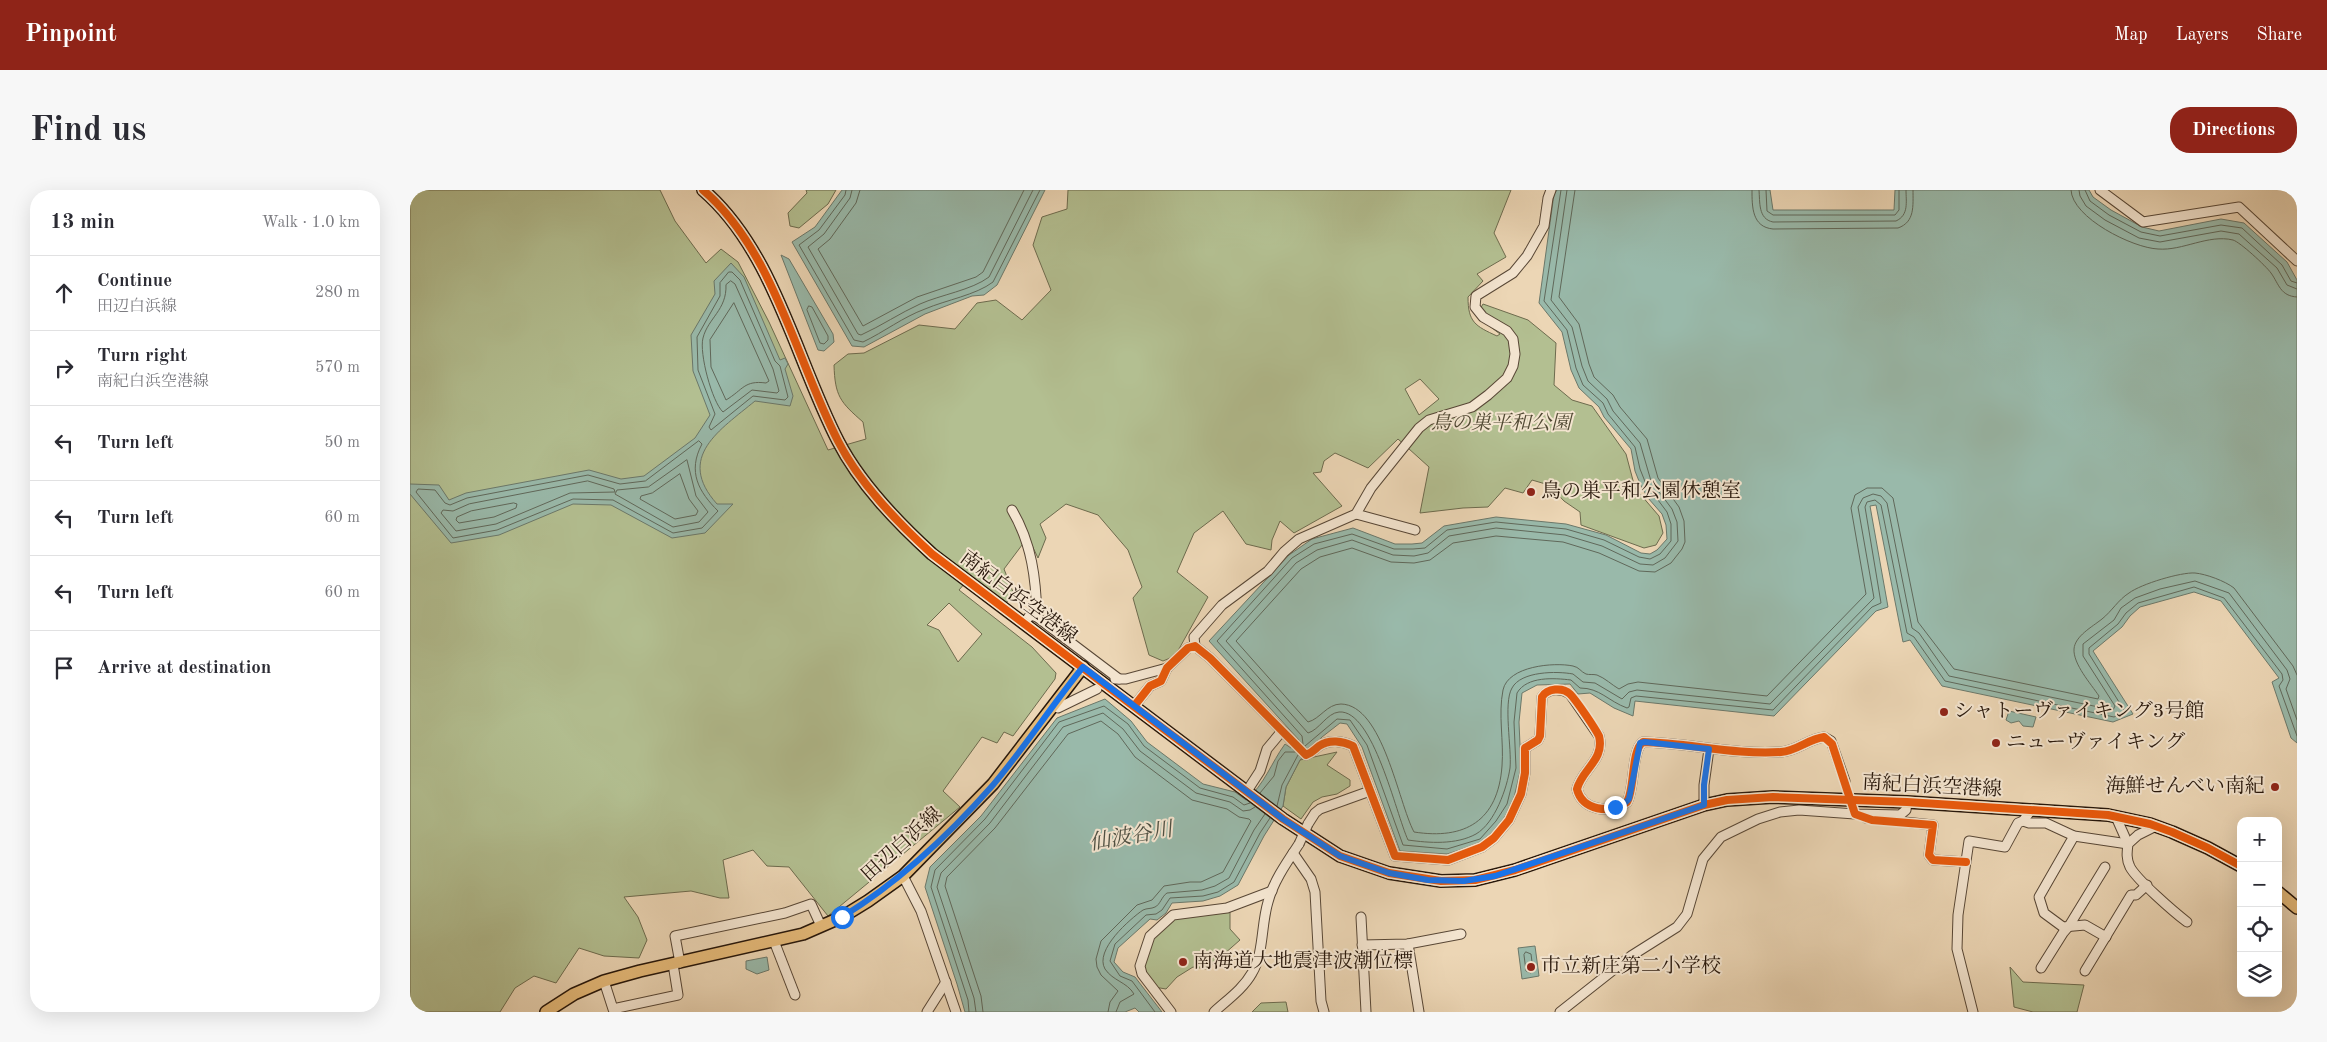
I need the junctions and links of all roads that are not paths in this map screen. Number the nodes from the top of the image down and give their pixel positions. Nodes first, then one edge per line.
1 (703, 190) edge
2 (1551, 190) edge
3 (2100, 190) edge
4 (2297, 261) edge
5 (1012, 510) dead end
6 (1356, 514) junction
7 (1415, 530) dead end
8 (1037, 617) junction
9 (1024, 624) junction
10 (1194, 646) junction
11 (1083, 667) junction
12 (1167, 668) junction
13 (1098, 689) dead end
14 (1135, 705) junction
15 (1053, 706) junction
16 (1282, 731) junction
17 (1709, 749) junction
18 (1845, 781) tunnel mouth
19 (1370, 791) junction
20 (1248, 792) junction
21 (1907, 802) junction
22 (1704, 805) junction
23 (2032, 809) junction
24 (1854, 812) junction
25 (2116, 816) junction
26 (2023, 821) junction
27 (2156, 826) junction
28 (2074, 836) junction
29 (2128, 844) junction
30 (1293, 854) junction
31 (1966, 862) junction
32 (2237, 864) edge
33 (2105, 867) dead end
34 (903, 876) junction
35 (2147, 885) junction
36 (1272, 891) junction
37 (2282, 895) edge
38 (2297, 908) edge
39 (1361, 917) dead end
40 (2187, 922) dead end
41 (821, 926) junction
42 (2069, 926) junction
43 (1461, 934) dead end
44 (2106, 937) junction
45 (774, 941) junction
46 (1408, 944) junction
47 (1362, 945) junction
48 (677, 964) junction
49 (2041, 968) dead end
50 (2086, 971) dead end
51 (604, 981) junction
52 (946, 982) junction
53 (795, 995) dead end
54 (639, 1008) edge
55 (955, 1009) edge
56 (546, 1012) edge
57 (927, 1012) edge
58 (1171, 1012) edge
59 (1214, 1012) edge
60 (1324, 1012) edge
61 (1366, 1012) edge
62 (1420, 1012) edge
63 (1560, 1012) edge
64 (1973, 1012) edge

1 - 9 main road, 南紀白浜空港線
2 - 6 street
3 - 4 street
5 - 8 street
6 - 7 street
6 - 10 street
8 - 9 street
8 - 12 street
9 - 11 main road, 南紀白浜空港線
10 - 12 street
10 - 16 street
11 - 14 main road, 南紀白浜空港線
11 - 15 main road, 田辺白浜線
12 - 14 street
13 - 15 street
14 - 20 main road, 南紀白浜空港線
15 - 34 main road, 田辺白浜線
16 - 19 street
16 - 20 street
17 - 18 street
17 - 19 street
17 - 22 street
19 - 30 street, bridge
20 - 22 main road, 南紀白浜空港線
21 - 22 main road, 南紀白浜空港線
21 - 23 main road, 南紀白浜空港線
21 - 24 street
23 - 25 main road, 南紀白浜空港線
23 - 26 street
24 - 31 street
24 - 63 street
25 - 27 main road, 南紀白浜空港線
25 - 29 street
26 - 28 street
26 - 31 street
27 - 29 street
27 - 32 main road, 南紀白浜空港線
28 - 29 street
28 - 42 street
29 - 35 street
30 - 36 street
30 - 60 street
31 - 64 street
33 - 42 street
34 - 41 main road, 田辺白浜線
34 - 52 street
35 - 40 street
35 - 44 street
36 - 58 street
36 - 59 street
37 - 38 main road
39 - 47 street
41 - 45 main road, 田辺白浜線
41 - 48 street
42 - 44 street
42 - 49 street
43 - 46 street
44 - 50 street
45 - 48 main road, 田辺白浜線
45 - 53 street
46 - 47 street
46 - 62 street
47 - 61 street
48 - 51 main road, 田辺白浜線
48 - 54 street
51 - 54 street
51 - 56 main road, 田辺白浜線
52 - 55 street
52 - 57 street

